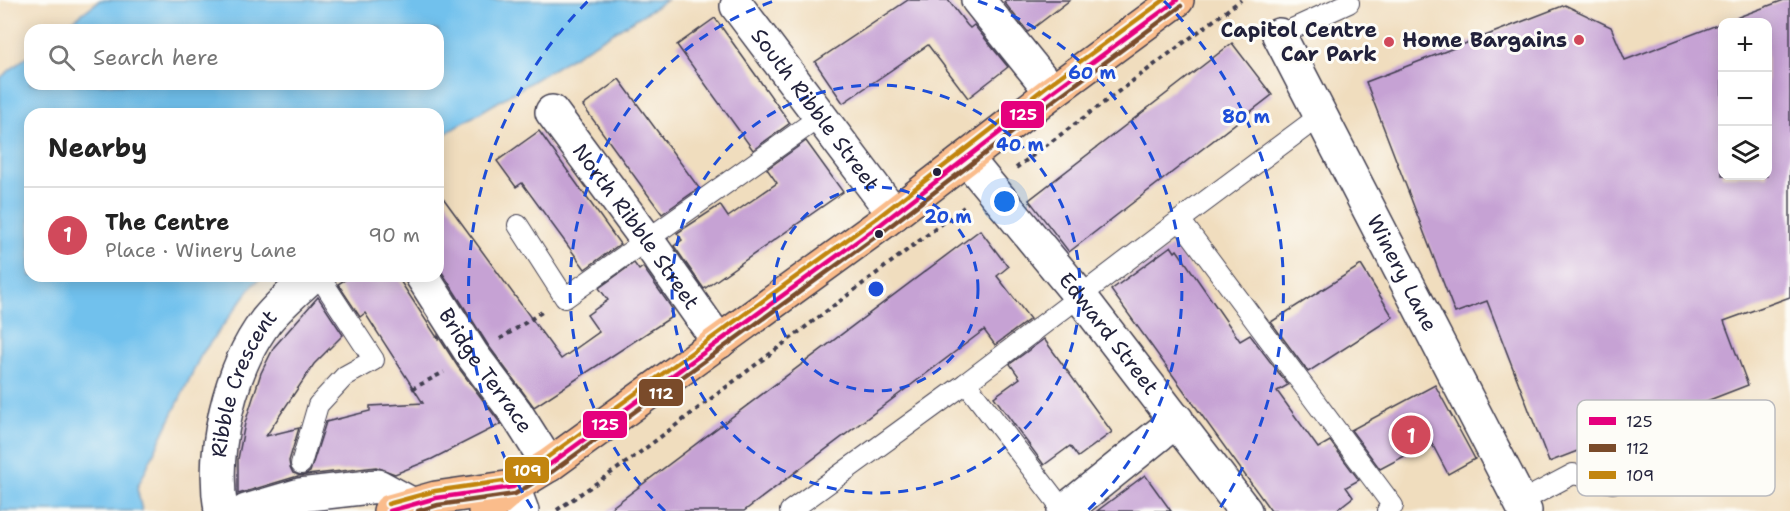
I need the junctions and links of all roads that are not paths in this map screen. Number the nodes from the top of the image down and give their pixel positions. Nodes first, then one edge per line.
1 (978, 0) edge
2 (1177, 0) edge
3 (1349, 3) dead end
4 (737, 6) dead end
5 (1279, 35) joint
6 (1052, 92) junction
7 (552, 112) dead end
8 (1321, 115) junction
9 (821, 116) junction
10 (967, 159) junction
11 (894, 214) junction
12 (1180, 220) junction
13 (518, 225) dead end
14 (647, 240) junction
15 (305, 282) edge
16 (323, 282) edge
17 (426, 282) edge
18 (1080, 296) junction
19 (719, 342) junction
20 (966, 383) junction
21 (1177, 420) junction
22 (301, 464) dead end
23 (549, 465) junction
24 (1577, 475) edge
25 (518, 499) edge
26 (1522, 506) edge
27 (401, 508) edge
28 (221, 511) edge
29 (246, 511) edge
30 (485, 511) edge
31 (790, 511) edge
32 (1064, 511) edge
33 (1245, 511) edge
34 (1387, 511) edge

1 - 6 street
2 - 6 highway
3 - 5 lane
4 - 9 street, South Ribble Street
5 - 8 street, Winery Lane
6 - 10 highway
7 - 14 street, North Ribble Street
8 - 12 lane
8 - 26 street, Winery Lane
9 - 11 street, South Ribble Street
9 - 14 lane
10 - 11 highway
10 - 18 street, Edward Street
11 - 19 highway
12 - 18 lane
12 - 34 lane
13 - 14 lane
14 - 19 street, North Ribble Street
15 - 28 street, Ribble Crescent
16 - 22 lane
17 - 23 street, Bridge Terrace
18 - 20 lane
18 - 21 street, Edward Street
19 - 23 highway
20 - 31 lane
20 - 32 lane
21 - 32 street
21 - 33 street, Edward Street
23 - 25 highway
24 - 26 lane
25 - 27 highway
25 - 30 highway
27 - 29 street

